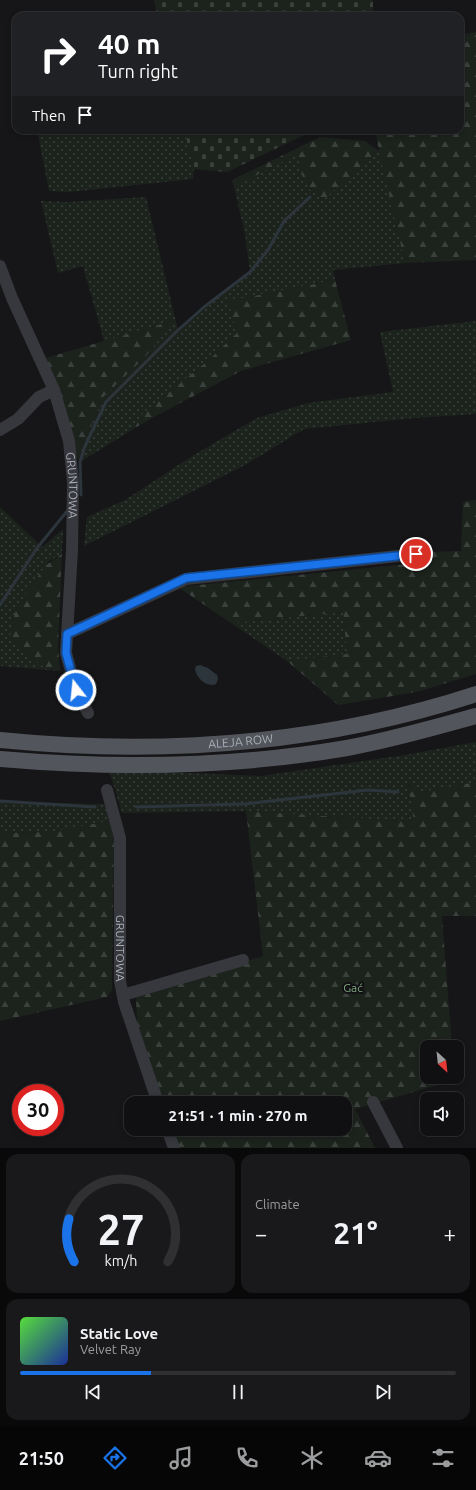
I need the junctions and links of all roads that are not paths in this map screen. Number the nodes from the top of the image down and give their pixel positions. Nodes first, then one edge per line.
1 (0, 266) edge
2 (54, 390) junction
3 (0, 430) edge
4 (416, 554) dead end
5 (67, 634) junction
6 (476, 694) edge
7 (88, 713) dead end
8 (476, 716) edge
9 (0, 740) edge
10 (0, 759) edge
11 (107, 790) dead end
12 (243, 960) dead end
13 (123, 995) junction
14 (156, 1096) edge
15 (373, 1102) dead end
16 (170, 1136) edge
17 (174, 1148) edge
18 (397, 1148) edge

1 - 2 street, GRUNTOWA
2 - 3 street
2 - 5 street, GRUNTOWA
4 - 5 street
5 - 7 street, GRUNTOWA
6 - 9 main road, ALEJA ROW
8 - 10 main road, ALEJA ROW
11 - 13 street, GRUNTOWA
12 - 13 street
13 - 14 street, GRUNTOWA
15 - 18 street
16 - 17 street

